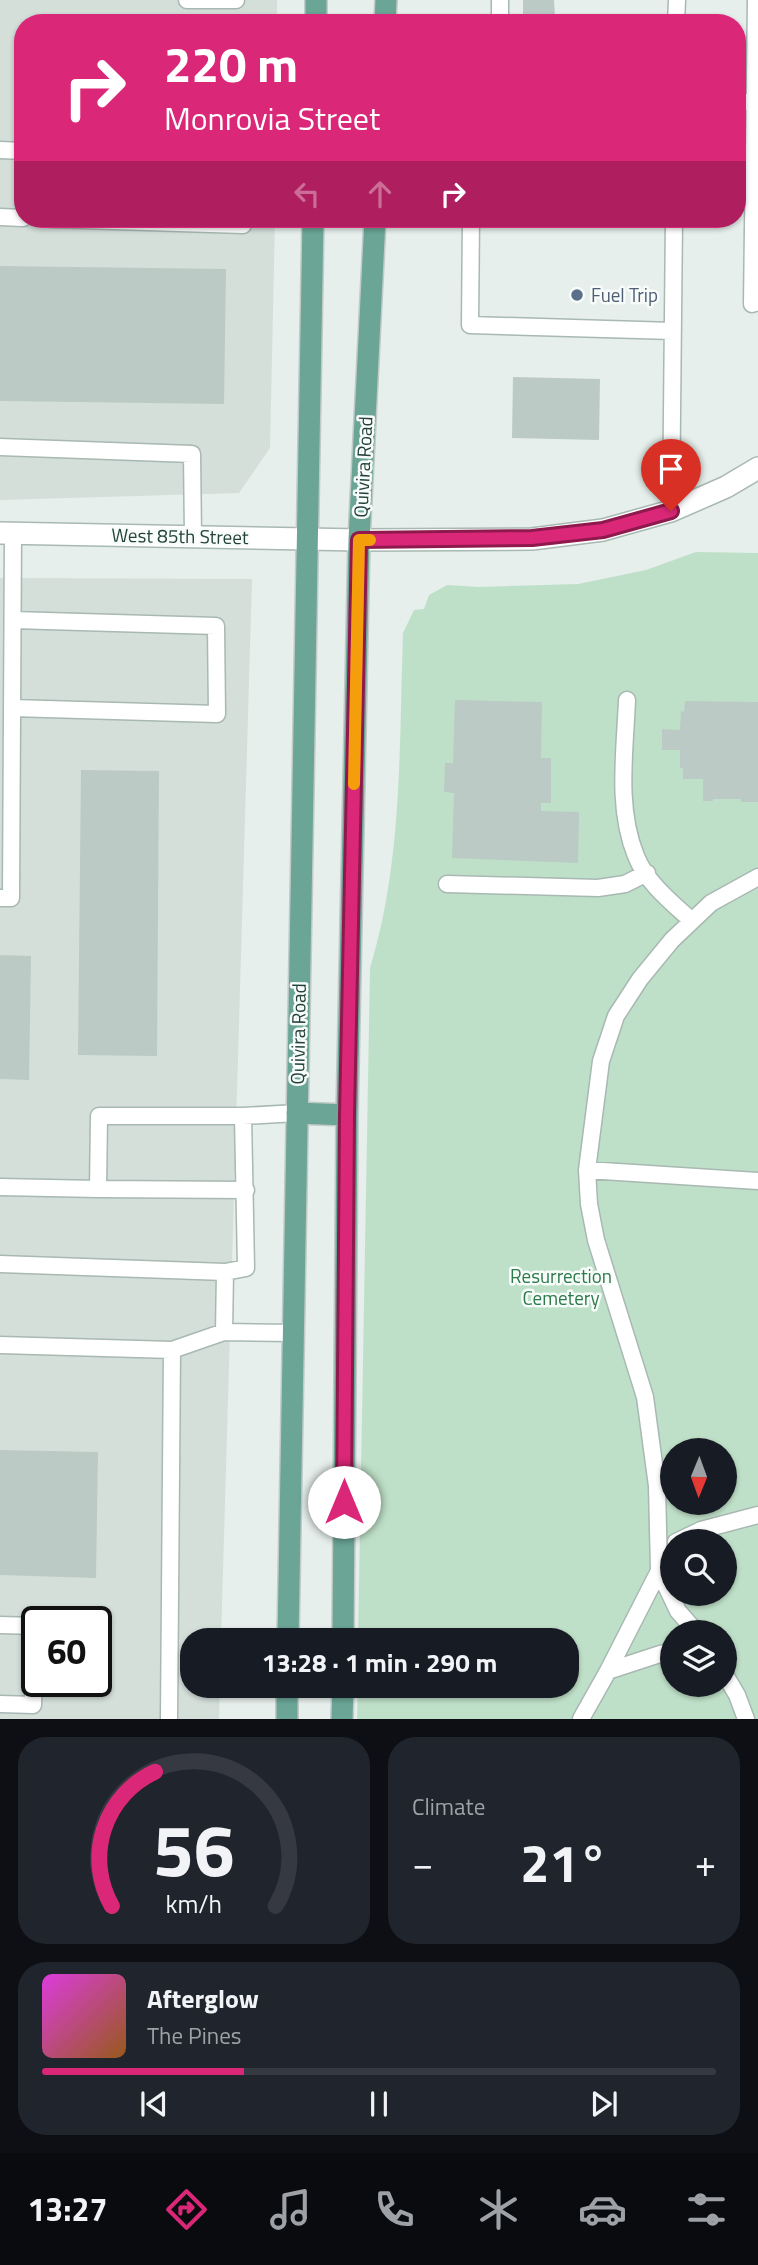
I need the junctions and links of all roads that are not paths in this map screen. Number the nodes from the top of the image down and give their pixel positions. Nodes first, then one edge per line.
1 (187, 0) edge
2 (236, 0) edge
3 (756, 0) edge
4 (756, 102) edge
5 (313, 228) edge
6 (375, 228) edge
7 (471, 228) edge
8 (674, 228) edge
9 (758, 302) edge
10 (673, 331) junction
11 (0, 447) edge
12 (758, 468) edge
13 (671, 511) junction
14 (6, 533) edge
15 (193, 536) junction
16 (308, 538) junction
17 (359, 540) junction
18 (13, 620) junction
19 (627, 700) dead end
20 (12, 708) junction
21 (6, 820) edge
22 (647, 873) junction
23 (758, 877) edge
24 (447, 884) dead end
25 (0, 898) edge
26 (692, 921) junction
27 (297, 1113) junction
28 (347, 1115) junction
29 (243, 1116) junction
30 (587, 1170) junction
31 (758, 1181) edge
32 (0, 1187) edge
33 (98, 1189) junction
34 (246, 1190) junction
35 (0, 1264) edge
36 (225, 1272) junction
37 (224, 1332) junction
38 (293, 1333) junction
39 (0, 1345) edge
40 (172, 1350) junction
41 (758, 1515) edge
42 (666, 1529) edge
43 (705, 1529) edge
44 (659, 1571) joint
45 (686, 1620) edge
46 (0, 1625) edge
47 (288, 1628) edge
48 (343, 1628) edge
49 (660, 1654) edge
50 (608, 1671) junction
51 (737, 1695) edge
52 (287, 1698) edge
53 (343, 1698) edge
54 (0, 1704) edge
55 (169, 1719) edge
56 (287, 1719) edge
57 (342, 1719) edge
58 (580, 1719) edge
59 (746, 1719) edge

1 - 2 lane
3 - 4 lane
4 - 9 lane
5 - 16 main road, Quivira Road
6 - 17 main road, Quivira Road
7 - 10 lane
8 - 10 lane
10 - 13 lane
11 - 15 lane
12 - 13 street, West 85th Street
13 - 17 street, West 85th Street
14 - 15 street, West 85th Street
14 - 18 lane
15 - 16 street, West 85th Street
16 - 17 street, West 85th Street
16 - 27 main road, Quivira Road
17 - 28 main road, Quivira Road
18 - 20 lane
18 - 20 lane
19 - 22 lane
20 - 21 lane
21 - 25 lane
22 - 24 lane
22 - 26 lane
23 - 26 lane
26 - 30 lane
27 - 28 main road
27 - 29 lane
27 - 38 main road, Quivira Road
28 - 48 main road, Quivira Road
29 - 33 lane
29 - 34 lane
30 - 31 lane
30 - 42 lane
32 - 33 lane
33 - 34 lane
34 - 36 lane
35 - 36 lane
36 - 37 lane
37 - 38 lane
37 - 40 lane
38 - 47 main road, Quivira Road
39 - 40 lane
40 - 55 lane
41 - 43 lane
44 - 45 lane
44 - 50 lane
46 - 54 lane
49 - 50 lane
50 - 58 lane
51 - 59 lane
52 - 56 main road
53 - 57 main road

